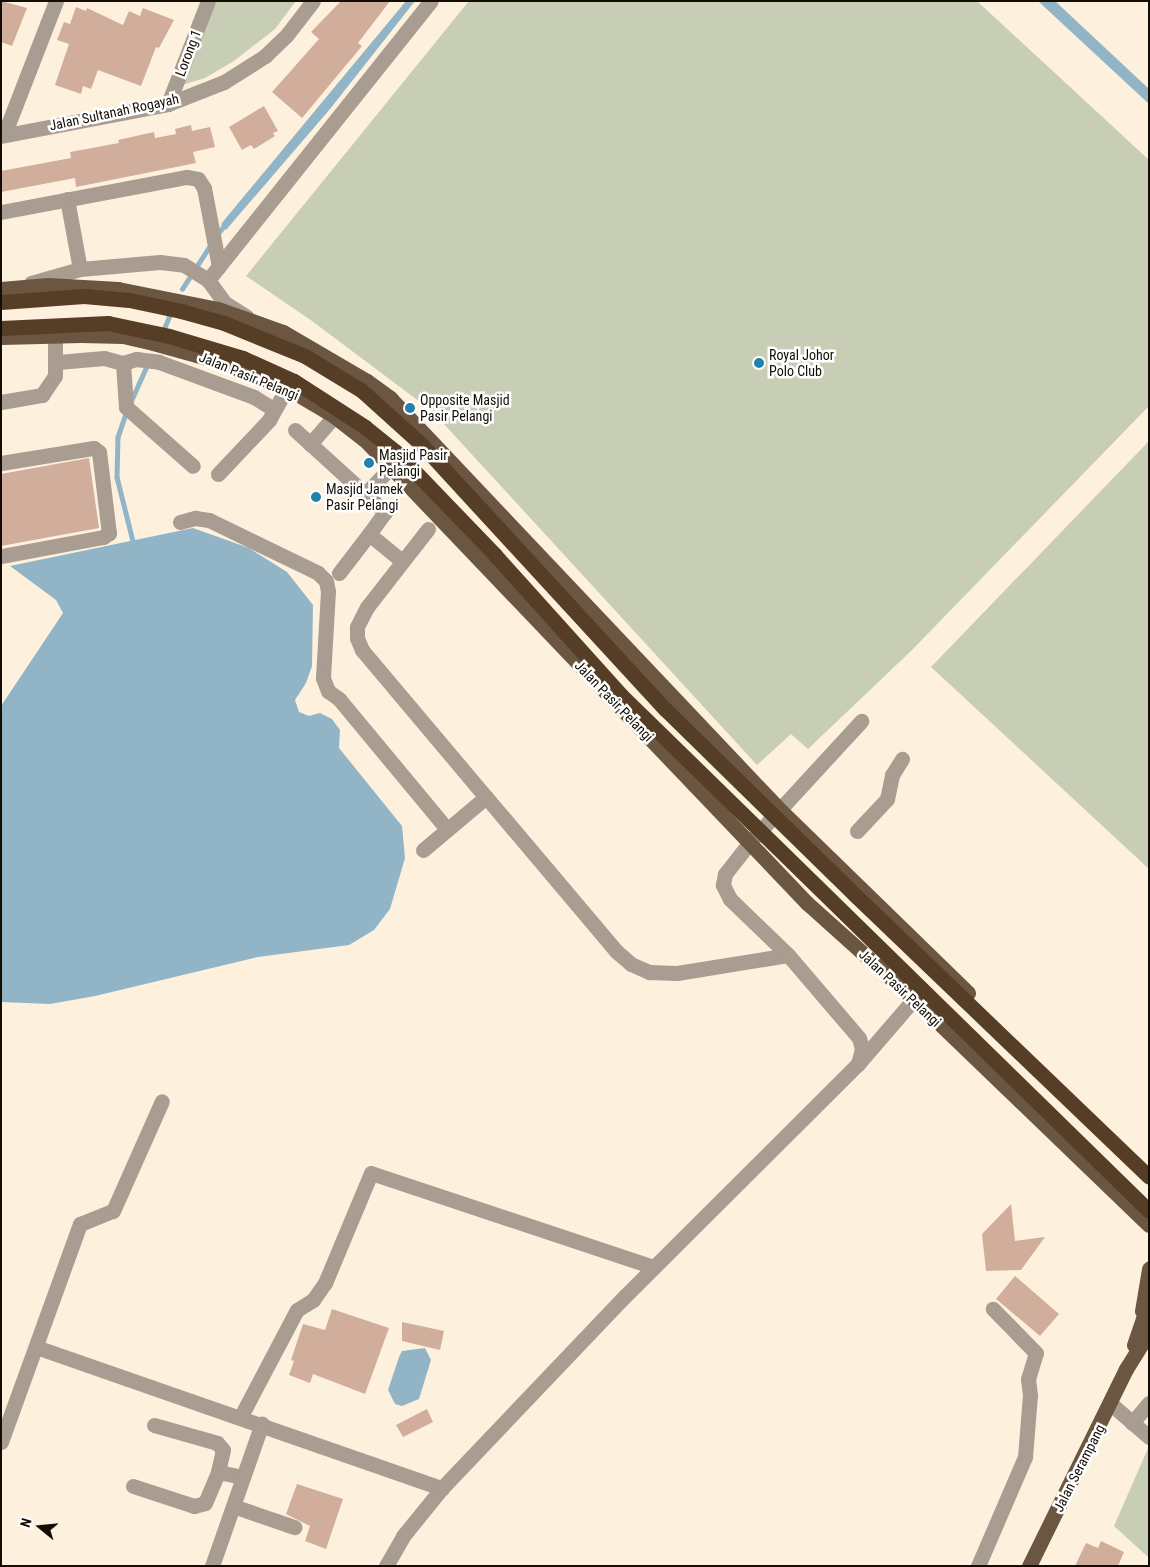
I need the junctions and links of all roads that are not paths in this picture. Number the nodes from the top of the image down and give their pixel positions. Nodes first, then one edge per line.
1 (56, 1) edge
2 (208, 1) edge
3 (313, 1) edge
4 (431, 1) edge
5 (168, 104) junction
6 (3, 136) edge
7 (67, 199) junction
8 (1, 212) edge
9 (219, 267) junction
10 (80, 269) junction
11 (208, 280) junction
12 (3, 293) edge
13 (251, 320) junction
14 (8, 327) edge
15 (55, 334) junction
16 (1, 335) edge
17 (58, 362) junction
18 (123, 364) junction
19 (287, 388) junction
20 (1, 402) edge
21 (273, 409) junction
22 (334, 416) junction
23 (295, 430) dead end
24 (310, 444) junction
25 (1, 463) edge
26 (193, 466) dead end
27 (390, 467) junction
28 (218, 474) dead end
29 (364, 494) junction
30 (180, 522) dead end
31 (428, 529) dead end
32 (369, 534) junction
33 (1, 556) edge
34 (402, 561) junction
35 (339, 573) dead end
36 (862, 721) dead end
37 (902, 759) dead end
38 (486, 797) junction
39 (781, 811) junction
40 (446, 828) junction
41 (857, 831) dead end
42 (748, 843) junction
43 (423, 850) dead end
44 (788, 956) junction
45 (914, 999) junction
46 (857, 1065) junction
47 (162, 1101) dead end
48 (1149, 1171) edge
49 (1149, 1177) edge
50 (1149, 1212) edge
51 (1149, 1225) edge
52 (654, 1267) junction
53 (1149, 1269) edge
54 (1149, 1301) edge
55 (993, 1309) dead end
56 (1145, 1326) edge
57 (36, 1347) junction
58 (1149, 1403) edge
59 (1110, 1404) junction
60 (241, 1416) junction
61 (262, 1423) junction
62 (1132, 1423) junction
63 (154, 1425) dead end
64 (1149, 1437) edge
65 (1, 1442) edge
66 (218, 1472) junction
67 (243, 1476) junction
68 (133, 1486) dead end
69 (442, 1488) junction
70 (233, 1506) junction
71 (294, 1527) dead end
72 (212, 1566) edge
73 (386, 1566) edge
74 (978, 1566) edge
75 (1029, 1566) edge

1 - 6 street
2 - 5 street, Lorong 1
3 - 5 street, Jalan Sultanah Rogayah
4 - 9 street
5 - 6 street, Jalan Sultanah Rogayah
7 - 8 street
7 - 9 street
7 - 10 street
9 - 11 street
10 - 11 street
10 - 12 street
11 - 13 street
12 - 13 main road
12 - 49 highway, bridge
13 - 39 main road
14 - 16 highway, bridge
14 - 50 highway, bridge
15 - 16 main road, Jalan Pasir Pelangi
15 - 17 street
15 - 19 main road, Jalan Pasir Pelangi
17 - 18 street
17 - 20 street
18 - 21 street
18 - 26 street
19 - 21 street
19 - 22 main road, Jalan Pasir Pelangi
21 - 28 street
22 - 24 street
22 - 27 main road, Jalan Pasir Pelangi
23 - 24 street
24 - 29 street
25 - 33 street
27 - 29 street
27 - 42 main road, Jalan Pasir Pelangi
29 - 32 street
30 - 40 street
31 - 34 street
32 - 34 street
32 - 35 street
34 - 38 street
36 - 39 street
37 - 41 street
38 - 40 street
38 - 44 street
39 - 42 street
39 - 48 main road
40 - 43 street
42 - 44 street
42 - 45 main road, Jalan Pasir Pelangi
44 - 46 street
45 - 46 street
45 - 51 main road, Jalan Pasir Pelangi
46 - 52 street
47 - 57 street
52 - 60 street
52 - 69 street
53 - 56 main road
54 - 56 main road, Jalan Serampang
55 - 74 street
56 - 59 main road, Jalan Serampang
57 - 60 street
57 - 65 street
58 - 62 street
59 - 62 street
59 - 75 main road, Jalan Serampang
60 - 61 street
61 - 67 street
61 - 69 street
62 - 64 street
63 - 66 street
66 - 67 street
66 - 68 street
67 - 70 street
69 - 73 street
70 - 71 street
70 - 72 street

